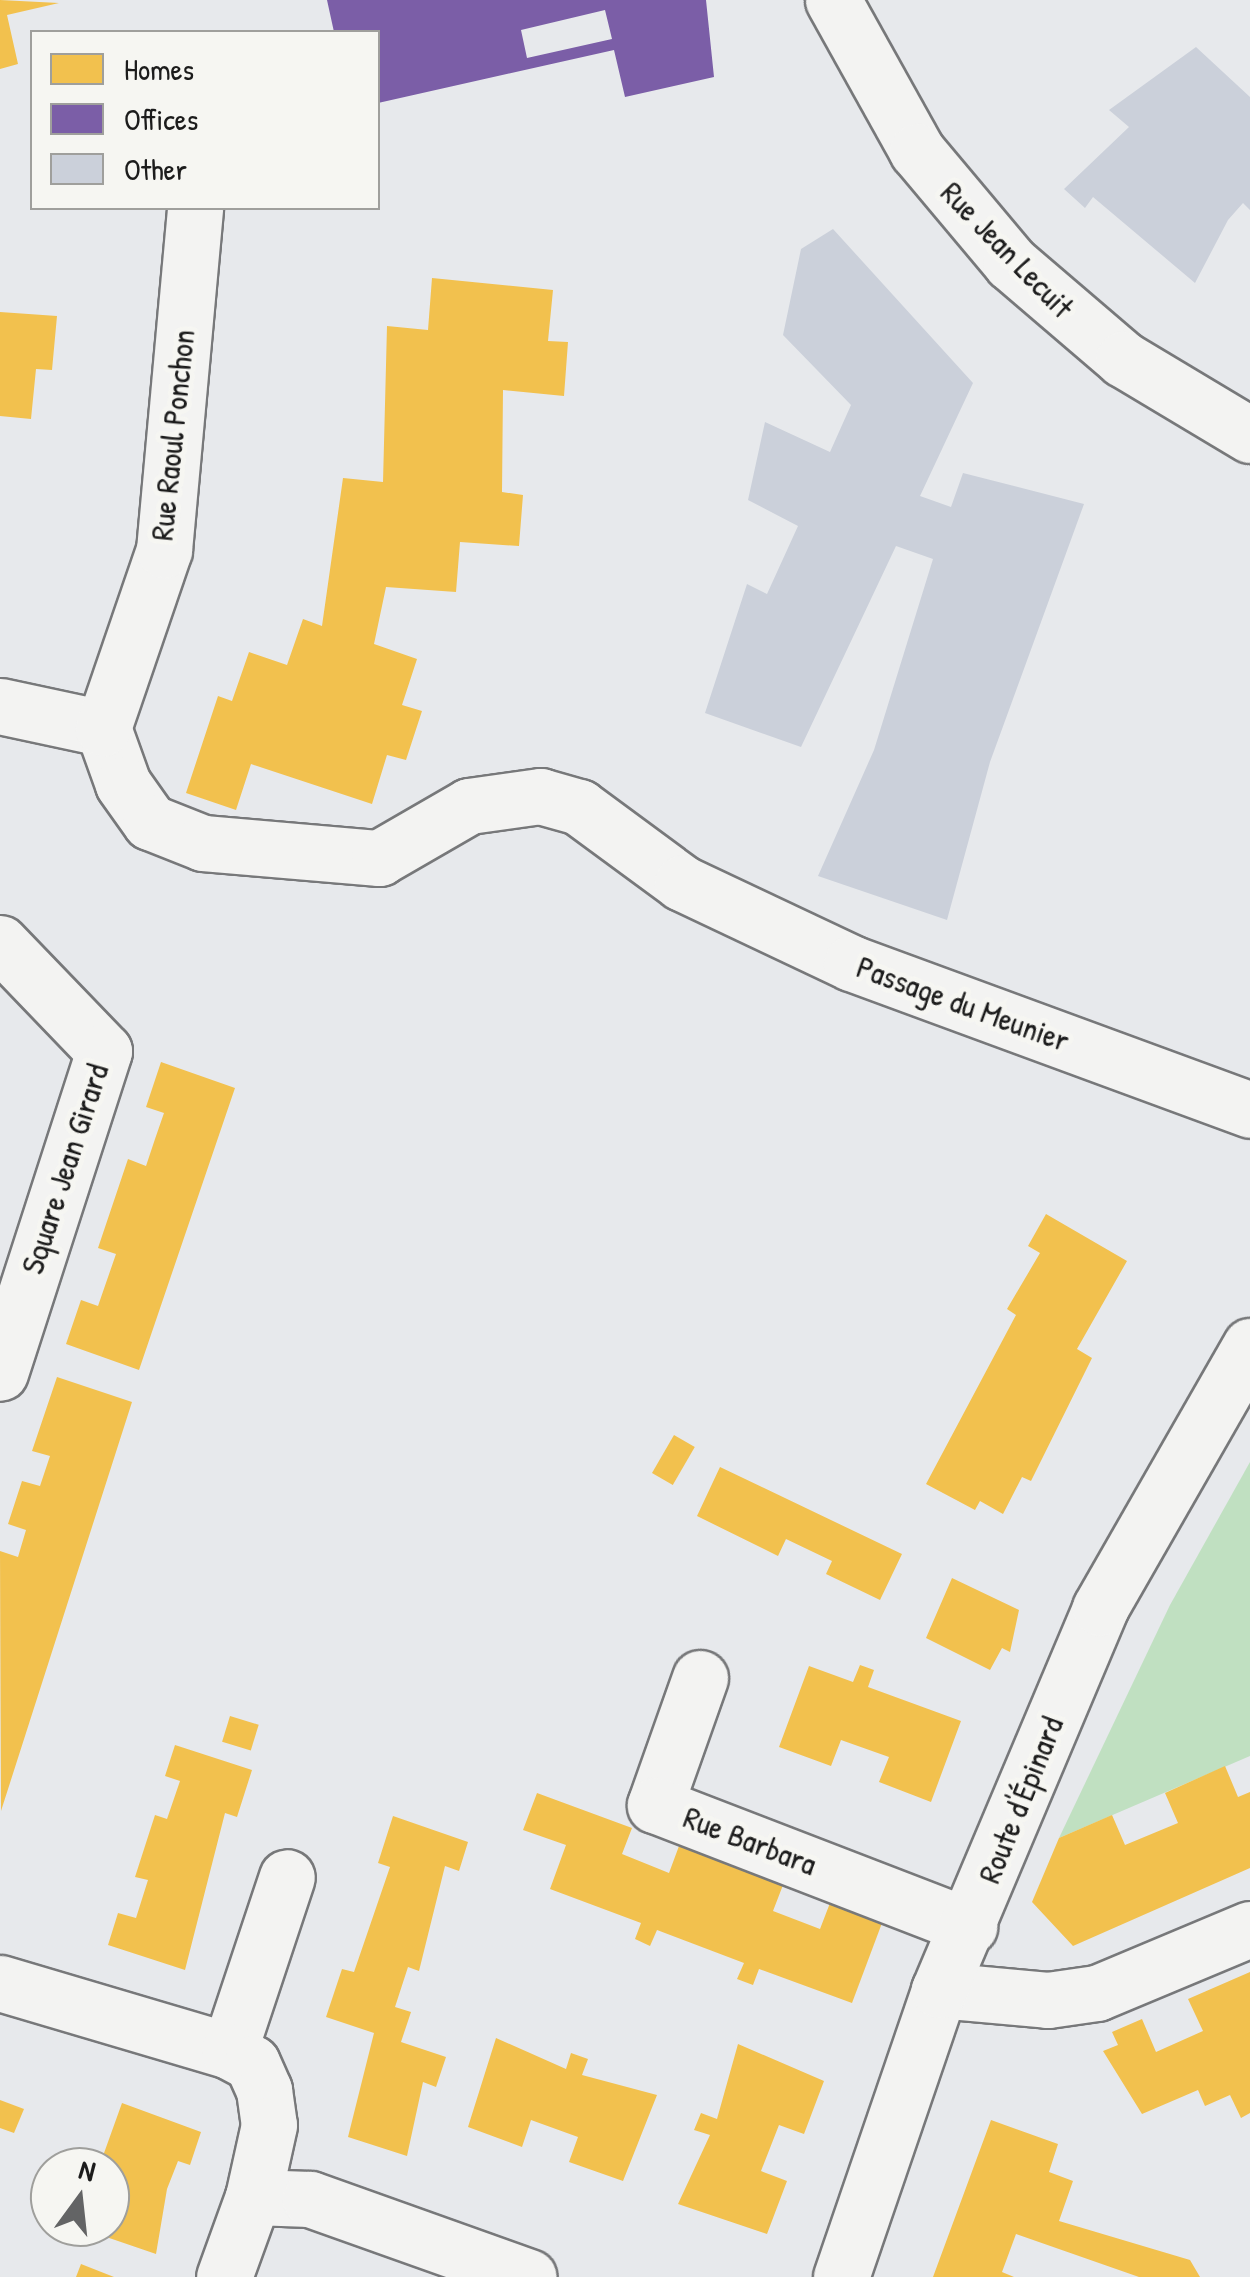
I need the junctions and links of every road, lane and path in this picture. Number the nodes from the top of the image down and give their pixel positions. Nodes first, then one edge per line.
1 (833, 0) edge
2 (195, 210) edge
3 (1250, 435) edge
4 (0, 706) edge
5 (102, 728) junction
6 (0, 944) edge
7 (1250, 1110) edge
8 (1250, 1346) edge
9 (0, 1372) edge
10 (700, 1678) dead end
11 (287, 1877) dead end
12 (969, 1926) junction
13 (1250, 1929) edge
14 (0, 1983) edge
15 (939, 1990) junction
16 (229, 2052) junction
17 (252, 2197) junction
18 (224, 2277) edge
19 (529, 2277) edge
20 (842, 2277) edge

1 - 3 street, Rue Jean Lecuit
2 - 5 street, Rue Raoul Ponchon
4 - 5 street
5 - 7 street, Passage du Meunier
6 - 9 street, Square Jean Girard
8 - 12 street, Route d'Épinard
10 - 12 street, Rue Barbara
11 - 16 street
12 - 15 street, Route d'Épinard
13 - 15 street
14 - 16 street
15 - 20 street, Route d'Épinard
16 - 17 street
17 - 18 street
17 - 19 street

